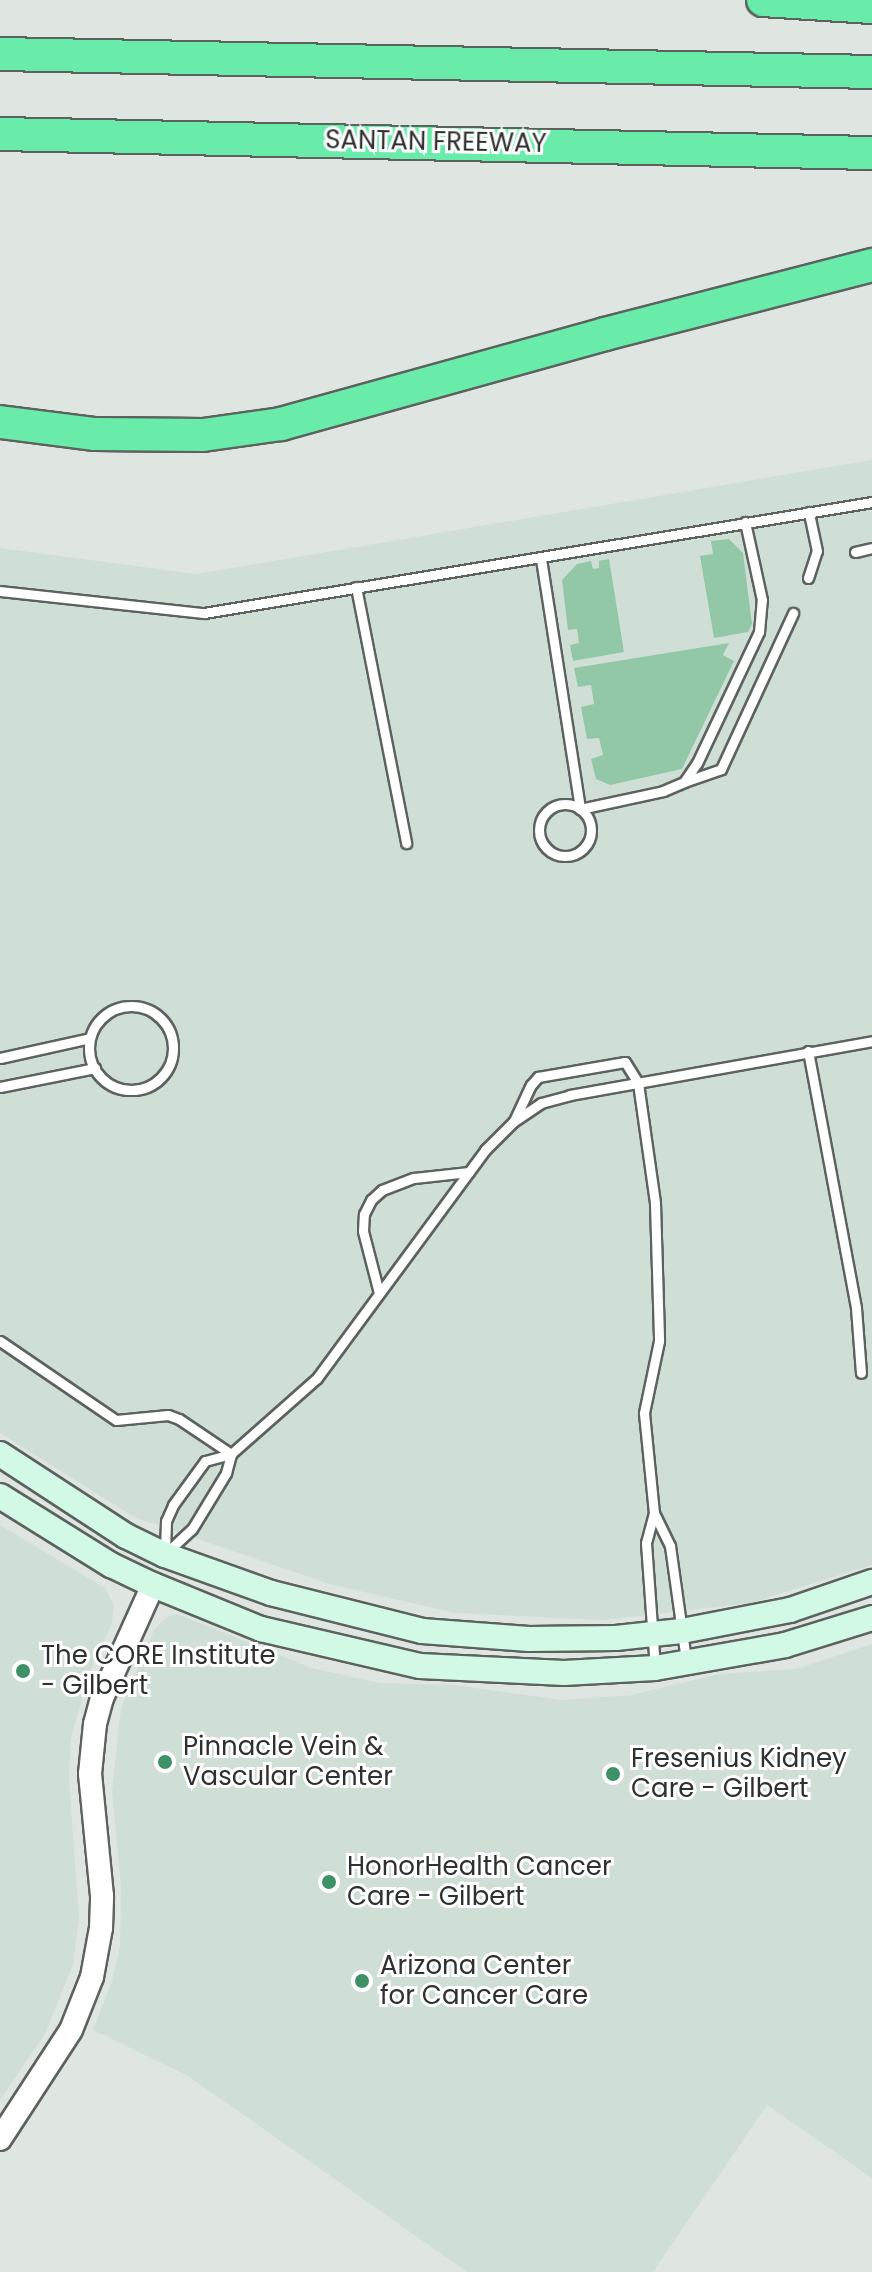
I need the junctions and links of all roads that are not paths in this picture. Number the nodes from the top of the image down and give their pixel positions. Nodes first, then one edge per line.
1 (763, 0) edge
2 (872, 7) edge
3 (0, 54) edge
4 (872, 72) edge
5 (0, 134) edge
6 (872, 153) edge
7 (872, 265) edge
8 (0, 422) edge
9 (872, 502) edge
10 (809, 512) junction
11 (745, 522) junction
12 (872, 548) edge
13 (855, 552) dead end
14 (541, 559) junction
15 (808, 578) dead end
16 (356, 587) junction
17 (0, 591) edge
18 (793, 613) dead end
19 (684, 782) junction
20 (580, 809) junction
21 (406, 843) dead end
22 (90, 1038) junction
23 (872, 1041) edge
24 (808, 1051) junction
25 (0, 1058) edge
26 (95, 1068) junction
27 (638, 1083) junction
28 (0, 1087) edge
29 (513, 1122) junction
30 (469, 1172) junction
31 (379, 1293) junction
32 (0, 1341) edge
33 (861, 1373) dead end
34 (0, 1454) edge
35 (231, 1454) junction
36 (0, 1496) edge
37 (654, 1513) junction
38 (165, 1555) junction
39 (872, 1582) edge
40 (153, 1585) junction
41 (872, 1618) edge
42 (682, 1631) junction
43 (652, 1634) junction
44 (686, 1663) junction
45 (655, 1668) junction
46 (0, 2139) edge

1 - 2 highway
3 - 4 highway
5 - 6 highway, SANTAN FREEWAY
7 - 8 highway
9 - 10 lane
10 - 11 lane
10 - 15 lane
11 - 14 lane
11 - 19 lane
12 - 13 lane
14 - 16 lane
14 - 20 lane
16 - 17 lane
16 - 21 lane
18 - 19 lane
19 - 20 lane
20 - 20 lane
22 - 25 lane
22 - 26 lane
22 - 26 lane
23 - 24 lane
24 - 27 lane
24 - 33 lane
26 - 28 lane
27 - 29 lane
27 - 29 lane
27 - 37 lane
29 - 30 lane
30 - 31 lane
30 - 31 lane
31 - 35 lane
32 - 35 lane
34 - 38 main road
35 - 38 lane
35 - 38 lane
36 - 40 main road
37 - 42 lane
37 - 43 lane
38 - 40 main road
38 - 43 main road
39 - 42 main road
40 - 45 main road
40 - 46 street
41 - 44 main road
42 - 43 main road
42 - 44 lane
43 - 45 lane
44 - 45 main road

